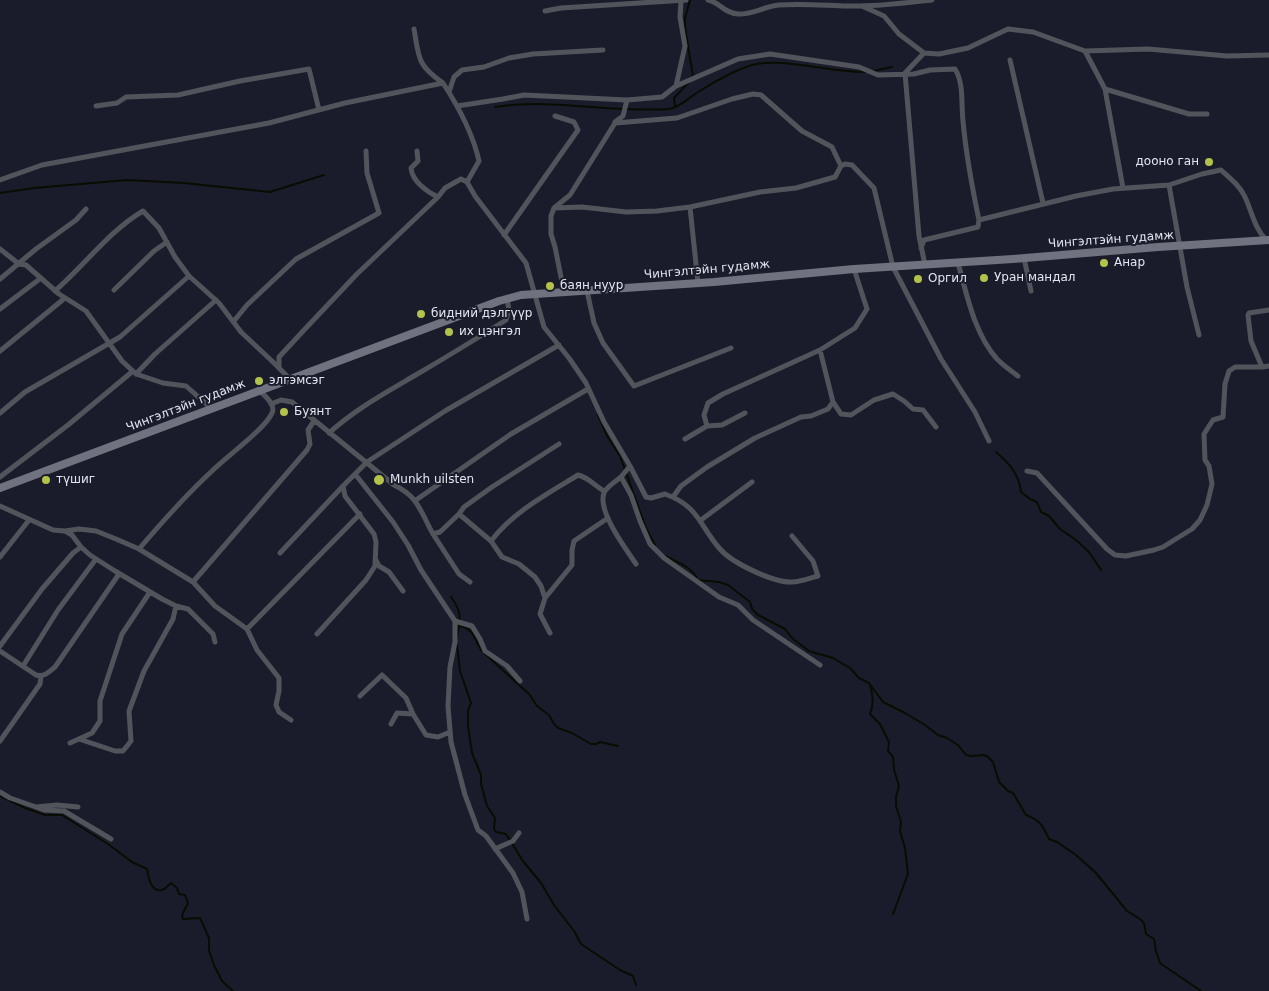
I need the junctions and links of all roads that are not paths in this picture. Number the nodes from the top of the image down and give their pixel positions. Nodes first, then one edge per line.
1 (686, 0) edge
2 (708, 0) edge
3 (925, 0) edge
4 (932, 0) edge
5 (681, 1) edge
6 (862, 6) junction
7 (546, 11) dead end
8 (414, 29) dead end
9 (603, 50) dead end
10 (1085, 51) junction
11 (924, 53) junction
12 (1269, 55) edge
13 (1010, 60) dead end
14 (905, 73) junction
15 (443, 83) junction
16 (676, 86) junction
17 (1105, 89) junction
18 (449, 92) junction
19 (627, 100) junction
20 (96, 106) dead end
21 (457, 106) junction
22 (319, 110) junction
23 (1207, 114) dead end
24 (555, 116) dead end
25 (615, 123) junction
26 (366, 151) dead end
27 (417, 152) dead end
28 (841, 166) junction
29 (0, 180) edge
30 (467, 182) junction
31 (1169, 185) junction
32 (1123, 188) junction
33 (438, 197) junction
34 (1043, 203) junction
35 (690, 207) junction
36 (554, 208) junction
37 (86, 209) dead end
38 (979, 220) junction
39 (504, 235) junction
40 (1268, 240) edge
41 (167, 242) junction
42 (1180, 246) junction
43 (921, 248) junction
44 (0, 249) edge
45 (1024, 258) junction
46 (958, 262) junction
47 (19, 264) junction
48 (926, 264) junction
49 (892, 267) junction
50 (854, 269) junction
51 (189, 276) junction
52 (42, 278) junction
53 (0, 279) edge
54 (698, 283) junction
55 (114, 290) dead end
56 (55, 291) junction
57 (587, 291) junction
58 (1032, 291) dead end
59 (564, 292) junction
60 (535, 294) junction
61 (65, 298) junction
62 (507, 299) junction
63 (216, 300) junction
64 (0, 309) edge
65 (1269, 310) edge
66 (234, 321) junction
67 (1198, 335) dead end
68 (109, 344) junction
69 (559, 345) junction
70 (731, 348) dead end
71 (820, 350) junction
72 (0, 351) edge
73 (1269, 366) edge
74 (279, 367) junction
75 (1262, 367) junction
76 (134, 372) junction
77 (1018, 376) dead end
78 (290, 379) junction
79 (588, 389) junction
80 (260, 391) junction
81 (833, 402) junction
82 (271, 404) junction
83 (212, 408) junction
84 (0, 413) edge
85 (745, 413) dead end
86 (314, 421) junction
87 (707, 426) junction
88 (936, 427) dead end
89 (329, 433) junction
90 (685, 439) dead end
91 (989, 441) dead end
92 (559, 444) dead end
93 (367, 462) junction
94 (630, 466) junction
95 (1026, 471) dead end
96 (355, 474) junction
97 (621, 476) junction
98 (0, 477) edge
99 (752, 482) dead end
100 (344, 486) junction
101 (0, 488) edge
102 (604, 491) junction
103 (673, 496) junction
104 (416, 500) junction
105 (1, 508) edge
106 (360, 514) junction
107 (459, 514) junction
108 (608, 518) junction
109 (30, 520) junction
110 (701, 520) junction
111 (65, 531) junction
112 (433, 534) junction
113 (792, 536) dead end
114 (491, 541) junction
115 (81, 547) junction
116 (138, 549) junction
117 (280, 553) dead end
118 (0, 557) edge
119 (96, 559) junction
120 (376, 559) junction
121 (636, 564) dead end
122 (119, 574) junction
123 (193, 582) junction
124 (470, 582) dead end
125 (403, 591) dead end
126 (150, 592) junction
127 (545, 598) junction
128 (176, 606) junction
129 (455, 621) junction
130 (247, 629) junction
131 (550, 633) dead end
132 (317, 634) dead end
133 (215, 642) dead end
134 (0, 646) edge
135 (0, 651) edge
136 (820, 665) dead end
137 (23, 666) junction
138 (41, 676) junction
139 (520, 681) dead end
140 (360, 696) dead end
141 (413, 714) junction
142 (290, 720) dead end
143 (390, 724) dead end
144 (450, 732) junction
145 (79, 739) junction
146 (0, 741) edge
147 (70, 743) dead end
148 (0, 792) edge
149 (78, 807) dead end
150 (36, 808) junction
151 (519, 833) dead end
152 (111, 839) dead end
153 (495, 849) junction
154 (527, 918) dead end

1 - 5 street
2 - 6 street
3 - 4 street
3 - 6 street
5 - 7 street
5 - 16 street
6 - 11 street
8 - 15 street
9 - 18 street
10 - 11 street
10 - 12 street
10 - 17 street
11 - 14 street
13 - 34 street
14 - 16 street
14 - 38 street
14 - 43 street
15 - 18 street
15 - 22 street
16 - 19 street
17 - 23 street
17 - 32 street
18 - 21 street
19 - 21 street
19 - 25 street
20 - 22 street
21 - 30 street
22 - 29 street
24 - 39 street
25 - 28 street
25 - 36 street
26 - 66 street
27 - 33 street
28 - 35 street
28 - 49 street
30 - 33 street
30 - 39 street
31 - 32 street
31 - 40 street
31 - 42 street
32 - 34 street
33 - 74 street
34 - 38 street
35 - 36 street
35 - 54 street
36 - 59 street
37 - 47 street
38 - 43 street
39 - 60 street
40 - 42 main road, Чингэлтэйн гудамж
41 - 51 street
41 - 55 street
41 - 56 street
42 - 45 main road, Чингэлтэйн гудамж
42 - 67 street
43 - 48 street
44 - 47 street
45 - 46 main road, Чингэлтэйн гудамж
45 - 58 street
46 - 48 main road, Чингэлтэйн гудамж
46 - 77 street
47 - 52 street
47 - 53 street
48 - 49 main road, Чингэлтэйн гудамж
49 - 50 main road, Чингэлтэйн гудамж
49 - 91 street
50 - 54 main road, Чингэлтэйн гудамж
50 - 71 street
51 - 63 street
51 - 68 street
52 - 56 street
52 - 64 street
54 - 57 main road, Чингэлтэйн гудамж
56 - 61 street
57 - 59 main road, Чингэлтэйн гудамж
57 - 70 street
59 - 60 main road, Чингэлтэйн гудамж
60 - 62 main road, Чингэлтэйн гудамж
60 - 69 street
61 - 68 street
61 - 72 street
62 - 78 main road, Чингэлтэйн гудамж
62 - 89 street
63 - 66 street
63 - 76 street
65 - 75 street
66 - 74 street
68 - 76 street
68 - 84 street
69 - 79 street
69 - 93 street
71 - 81 street
71 - 87 street
73 - 75 street
74 - 78 street
75 - 95 street
76 - 83 street
76 - 98 street
78 - 80 main road, Чингэлтэйн гудамж
79 - 94 street
79 - 104 street
80 - 82 street
80 - 83 main road, Чингэлтэйн гудамж
81 - 88 street
81 - 103 street
82 - 86 street
82 - 116 street
83 - 101 main road, Чингэлтэйн гудамж
85 - 87 street
86 - 89 street
86 - 123 street
87 - 90 street
89 - 93 street
92 - 107 street
93 - 96 street
93 - 104 street
94 - 97 street
94 - 103 street
96 - 100 street
96 - 129 street
97 - 102 street
97 - 136 street
99 - 110 street
100 - 106 street
100 - 117 street
102 - 108 street
102 - 114 street
103 - 110 street
104 - 112 street
105 - 109 street
106 - 120 street
106 - 130 street
107 - 112 street
107 - 114 street
108 - 121 street
108 - 127 street
109 - 111 street
109 - 118 street
110 - 113 street
111 - 115 street
111 - 116 street
112 - 124 street
114 - 127 street
115 - 119 street
115 - 134 street
116 - 123 street
119 - 122 street
119 - 137 street
120 - 125 street
120 - 132 street
122 - 126 street
122 - 138 street
123 - 130 street
126 - 128 street
126 - 145 street
127 - 131 street
128 - 133 street
128 - 145 street
129 - 139 street
129 - 144 street
130 - 142 street
135 - 137 street
137 - 138 street
138 - 146 street
140 - 141 street
141 - 143 street
141 - 144 street
144 - 153 street
145 - 147 street
148 - 150 street
149 - 150 street
150 - 152 street
151 - 153 street
153 - 154 street

